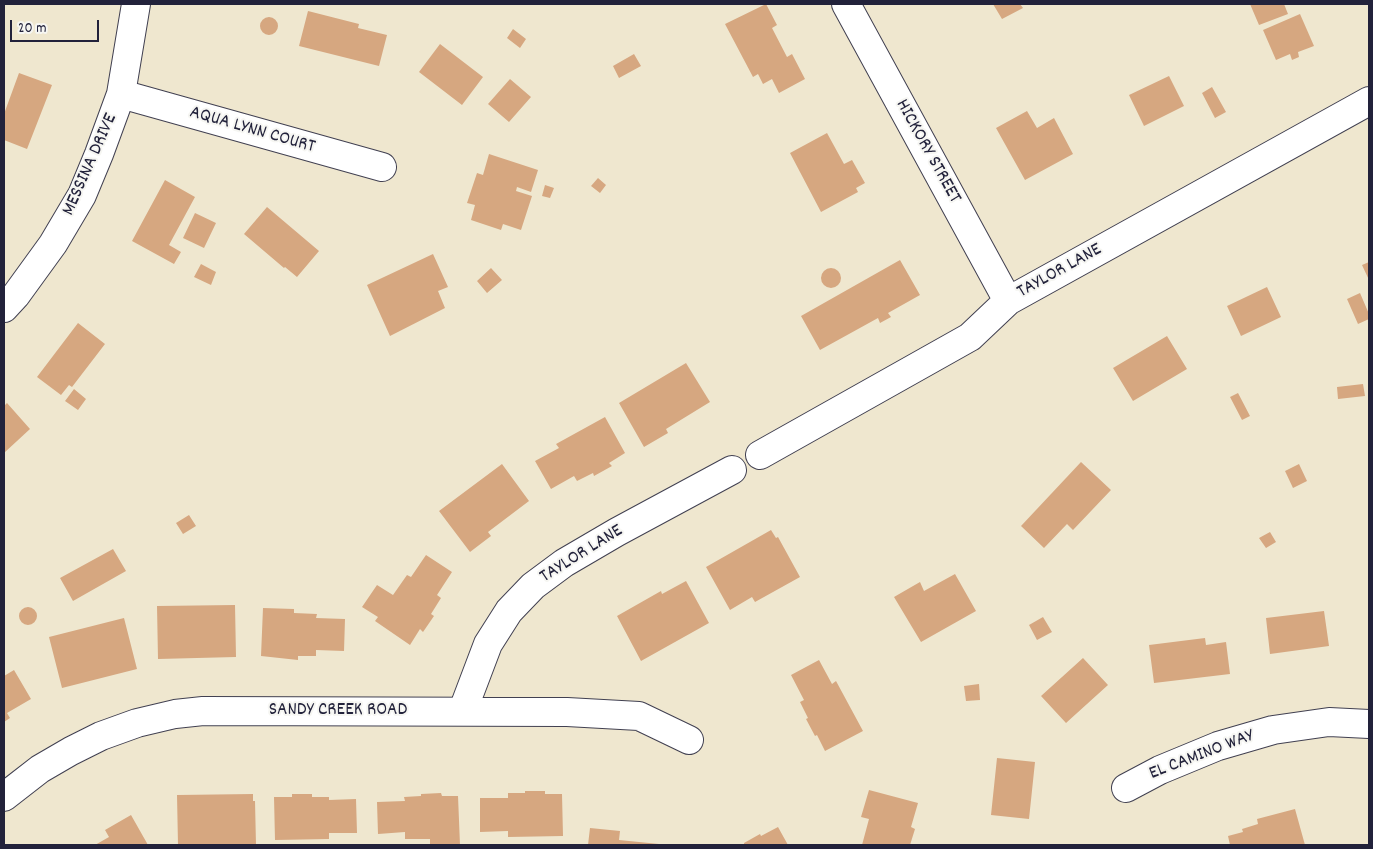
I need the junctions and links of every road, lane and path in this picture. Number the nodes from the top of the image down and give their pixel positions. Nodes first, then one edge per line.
1 (136, 4) edge
2 (846, 4) edge
3 (121, 94) junction
4 (1369, 101) edge
5 (382, 168) dead end
6 (1008, 301) junction
7 (4, 308) edge
8 (760, 455) dead end
9 (732, 470) dead end
10 (463, 710) junction
11 (1369, 724) edge
12 (689, 740) dead end
13 (1126, 788) dead end
14 (4, 796) edge

1 - 3 street, MESSINA DRIVE
2 - 6 street, HICKORY STREET
3 - 5 street, AQUA LYNN COURT
3 - 7 street, MESSINA DRIVE
4 - 6 street, TAYLOR LANE
6 - 8 street, TAYLOR LANE
9 - 10 street, TAYLOR LANE
10 - 12 street, SANDY CREEK ROAD
10 - 14 street, SANDY CREEK ROAD
11 - 13 street, EL CAMINO WAY

